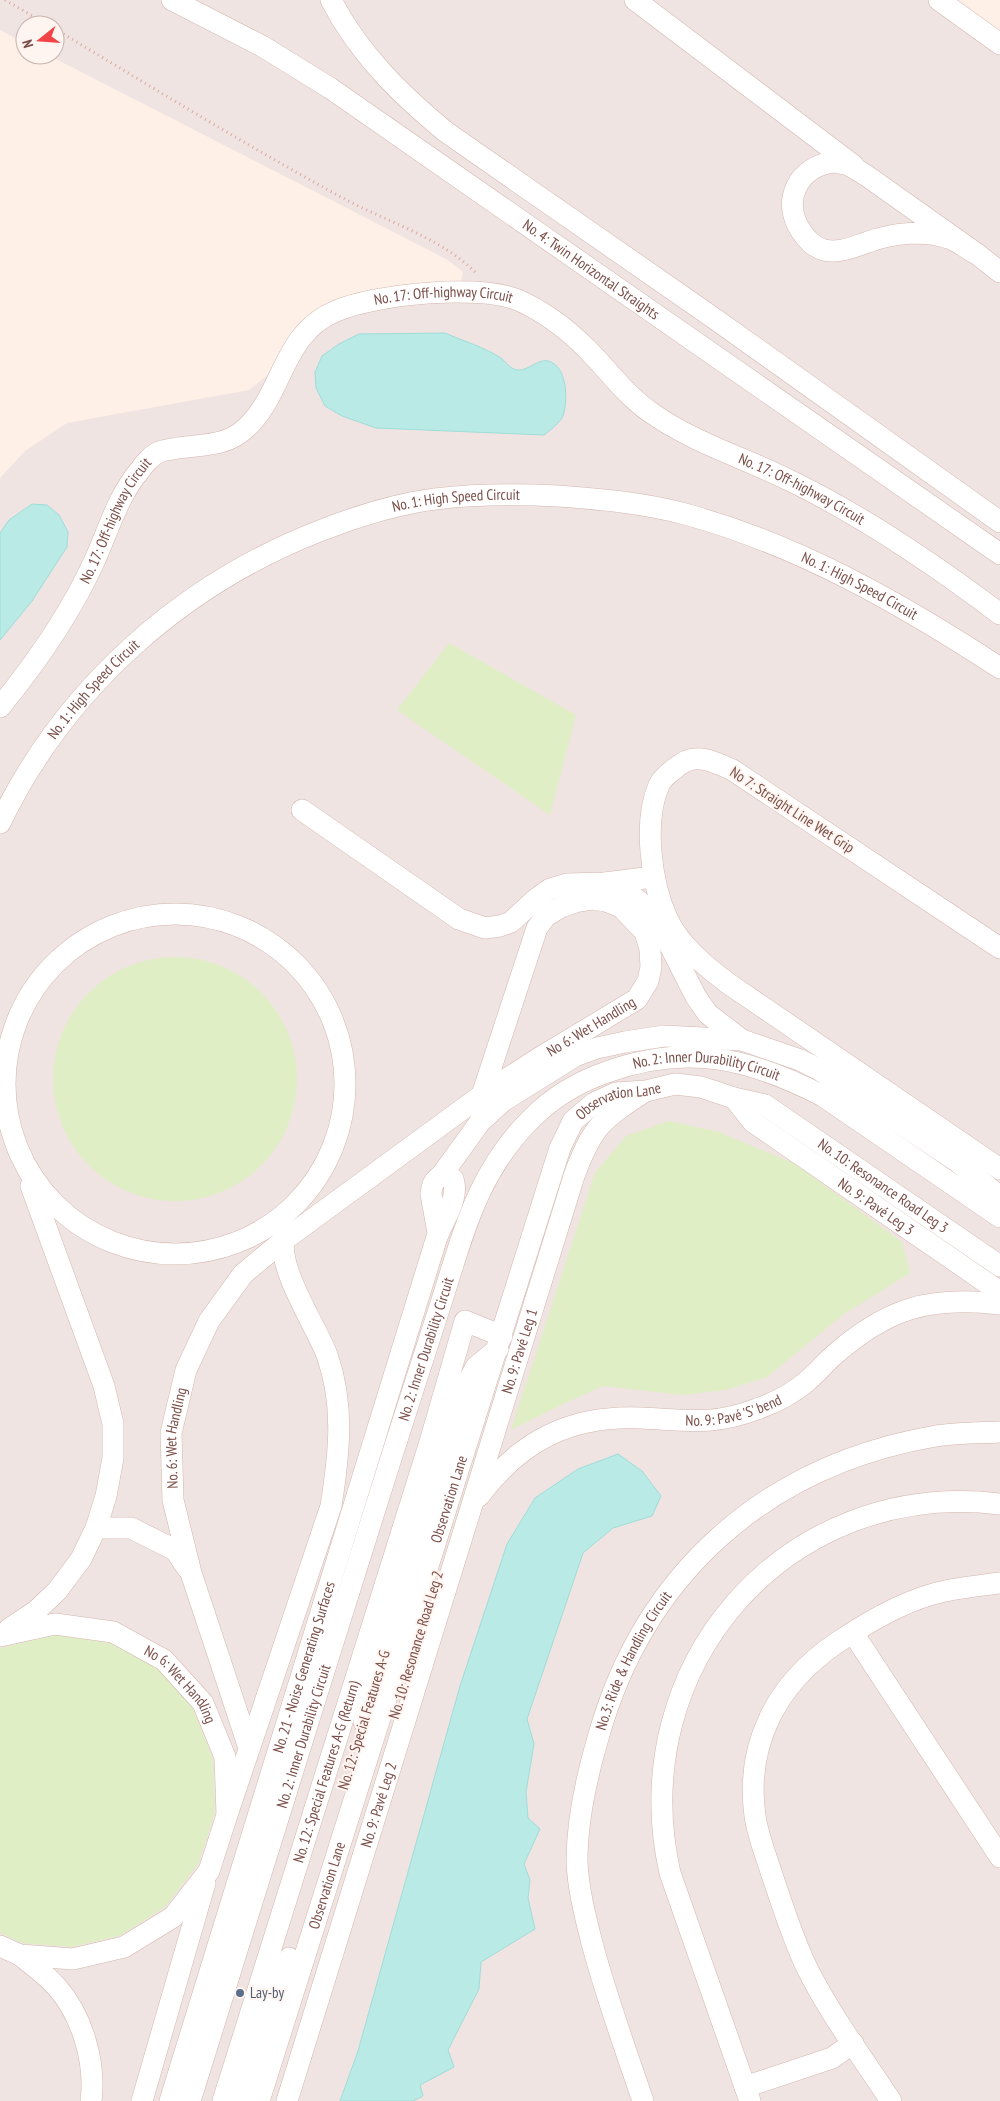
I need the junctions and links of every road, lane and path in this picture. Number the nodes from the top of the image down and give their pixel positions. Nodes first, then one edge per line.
1 (5, 0) edge
2 (172, 0) edge
3 (331, 0) edge
4 (635, 0) edge
5 (939, 0) edge
6 (31, 15) edge
7 (65, 35) edge
8 (1000, 44) edge
9 (867, 176) junction
10 (977, 254) junction
11 (1000, 272) edge
12 (484, 292) junction
13 (1000, 522) edge
14 (1000, 554) edge
15 (1000, 614) edge
16 (1000, 668) edge
17 (0, 707) edge
18 (302, 810) dead end
19 (0, 823) edge
20 (653, 877) junction
21 (605, 883) junction
22 (500, 926) junction
23 (532, 942) junction
24 (1000, 948) edge
25 (729, 984) junction
26 (717, 1021) junction
27 (742, 1040) junction
28 (646, 1091) junction
29 (482, 1095) junction
30 (734, 1098) junction
31 (759, 1114) junction
32 (18, 1153) junction
33 (1000, 1169) edge
34 (564, 1191) junction
35 (304, 1195) junction
36 (1000, 1196) edge
37 (1000, 1217) edge
38 (284, 1240) junction
39 (1000, 1266) edge
40 (1000, 1277) edge
41 (1000, 1292) edge
42 (1000, 1304) edge
43 (500, 1342) junction
44 (1000, 1432) edge
45 (1000, 1504) edge
46 (470, 1509) junction
47 (96, 1528) junction
48 (191, 1574) junction
49 (1000, 1583) edge
50 (853, 1633) junction
51 (0, 1635) edge
52 (249, 1748) junction
53 (227, 1815) junction
54 (1000, 1857) edge
55 (209, 1871) junction
56 (0, 1946) edge
57 (20, 1955) junction
58 (853, 2043) junction
59 (747, 2094) edge
60 (91, 2101) edge
61 (142, 2101) edge
62 (170, 2101) edge
63 (190, 2101) edge
64 (223, 2101) edge
65 (243, 2101) edge
66 (259, 2101) edge
67 (272, 2101) edge
68 (287, 2101) edge
69 (643, 2101) edge
70 (892, 2101) edge

1 - 6 path
2 - 14 street, No. 4: Twin Horizontal Straights
3 - 13 street, No. 4: Twin Horizontal Straights
4 - 9 street
5 - 8 street
7 - 12 path
9 - 10 street
9 - 10 street
10 - 11 street
12 - 15 street, No. 17: Off-highway Circuit
12 - 17 street, No. 17: Off-highway Circuit
16 - 19 street, No. 1: High Speed Circuit
18 - 22 street
20 - 21 street
20 - 24 street, No 7: Straight Line Wet Grip
20 - 25 street, No 7: Straight Line Wet Grip
21 - 22 street
21 - 26 street
22 - 23 street
23 - 29 street, No 6: Wet Handling
23 - 29 street, No 6: Wet Handling
25 - 26 street
25 - 33 street, No 7: Straight Line Wet Grip
26 - 27 street
27 - 36 street
27 - 62 street, No. 21 - Noise Generating Surfaces
28 - 30 street, Observation Lane
28 - 34 street
28 - 43 street, Observation Lane
29 - 38 street, No 6: Wet Handling
30 - 31 street
30 - 40 street, Observation Lane
31 - 39 street, No. 10: Resonance Road Leg 3
31 - 41 street, No. 9: Pavé Leg 3
32 - 35 street
32 - 35 street
32 - 47 street
34 - 46 street, No. 9: Pavé Leg 1
34 - 67 street, No. 10: Resonance Road Leg 2
35 - 38 street, No. 6: Wet Handling
37 - 63 street, No. 2: Inner Durability Circuit
38 - 48 street, No. 6: Wet Handling
38 - 52 street, No. 6: Wet Handling
42 - 46 street, No. 9: Pavé 'S' bend
43 - 64 street, No. 12: Special Features A-G (Return)
43 - 65 street, No. 12: Special Features A-G
43 - 66 street, Observation Lane
44 - 69 street, No.3: Ride & Handling Circuit
45 - 59 street
46 - 68 street, No. 9: Pavé Leg 2
47 - 48 street
47 - 51 street
48 - 52 street, No. 6: Wet Handling
49 - 50 street
50 - 54 street
50 - 58 street
51 - 53 street, No 6: Wet Handling
52 - 53 street, No. 6: Wet Handling
53 - 55 street, No 6: Wet Handling
55 - 57 street, No 6: Wet Handling
55 - 61 street, No 6: Wet Handling
56 - 57 street, No 6: Wet Handling
57 - 60 street, No 6: Wet Handling
58 - 59 street
58 - 70 street

